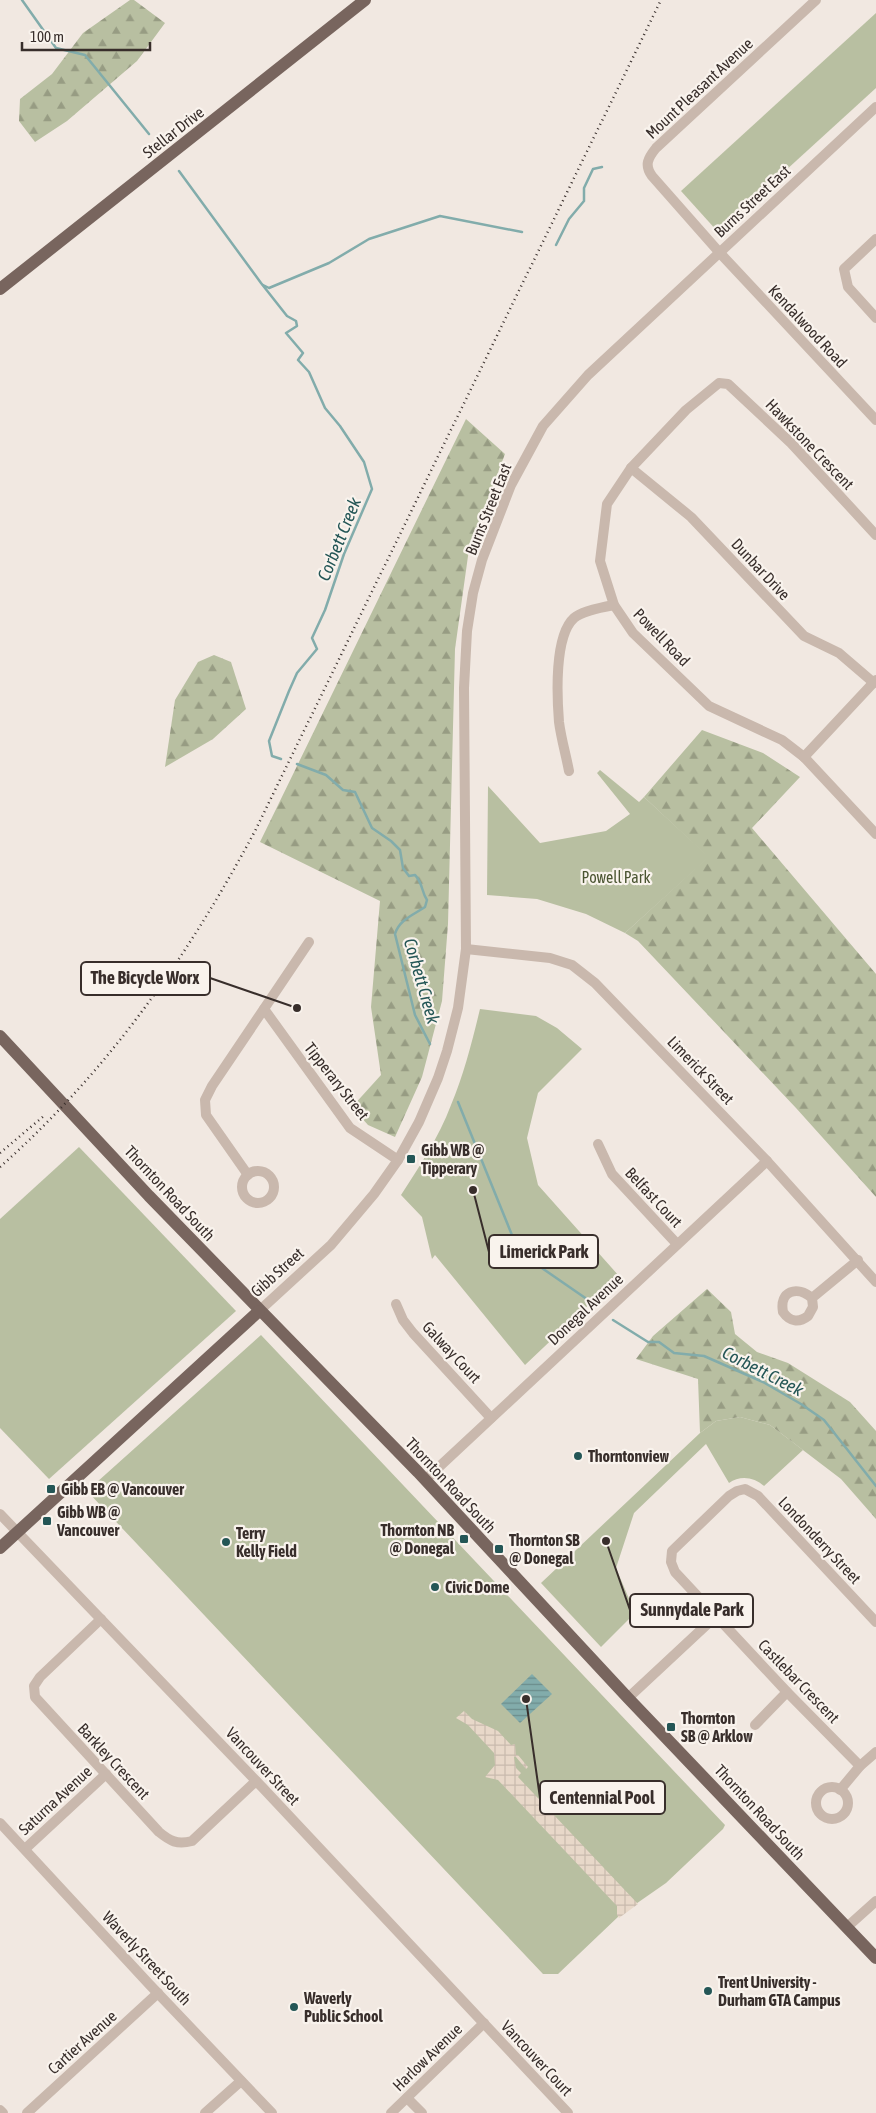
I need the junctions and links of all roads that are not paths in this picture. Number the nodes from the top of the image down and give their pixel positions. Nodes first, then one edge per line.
1 (365, 0) edge
2 (812, 1) edge
3 (876, 108) edge
4 (876, 239) edge
5 (720, 252) junction
6 (0, 289) edge
7 (876, 318) edge
8 (719, 383) joint
9 (876, 420) edge
10 (631, 468) junction
11 (874, 529) edge
12 (614, 605) junction
13 (875, 682) edge
14 (804, 757) junction
15 (569, 771) dead end
16 (876, 834) edge
17 (309, 942) dead end
18 (466, 949) junction
19 (264, 1009) junction
20 (0, 1036) edge
21 (598, 1144) dead end
22 (398, 1160) junction
23 (767, 1161) junction
24 (248, 1175) dead end
25 (677, 1244) junction
26 (858, 1260) junction
27 (876, 1282) edge
28 (812, 1298) dead end
29 (396, 1304) dead end
30 (259, 1311) junction
31 (491, 1418) junction
32 (425, 1480) junction
33 (737, 1491) joint
34 (0, 1514) edge
35 (17, 1533) junction
36 (0, 1548) edge
37 (716, 1616) junction
38 (101, 1619) junction
39 (876, 1622) edge
40 (787, 1692) junction
41 (628, 1698) junction
42 (755, 1724) dead end
43 (876, 1752) edge
44 (860, 1766) junction
45 (106, 1774) junction
46 (256, 1781) junction
47 (840, 1790) dead end
48 (0, 1823) edge
49 (25, 1849) junction
50 (876, 1901) edge
51 (847, 1927) junction
52 (876, 1958) edge
53 (158, 1993) junction
54 (484, 2023) junction
55 (241, 2081) junction
56 (407, 2098) junction
57 (0, 2110) edge
58 (3, 2113) edge
59 (27, 2113) edge
60 (205, 2113) edge
61 (272, 2113) edge
62 (391, 2113) edge
63 (422, 2113) edge
64 (568, 2113) edge

1 - 6 main road, Stellar Drive
2 - 5 street, Mount Pleasant Avenue
3 - 5 street, Burns Street East
4 - 7 street
5 - 9 street, Kendalwood Road
5 - 18 street, Burns Street East
8 - 10 street, Powell Road
8 - 11 street, Hawkstone Crescent
10 - 12 street, Powell Road
10 - 13 street, Dunbar Drive
12 - 14 street, Powell Road
12 - 15 street
13 - 14 street
14 - 16 street, Powell Road
17 - 19 street
18 - 22 street, Gibb Street
18 - 23 street, Limerick Street
19 - 22 street, Tipperary Street
19 - 24 street
20 - 30 main road, Thornton Road South
21 - 25 street, Belfast Court
22 - 30 street, Gibb Street
23 - 25 street, Donegal Avenue
23 - 26 street, Limerick Street
25 - 31 street, Donegal Avenue
26 - 27 street, Limerick Street
26 - 28 street
29 - 31 street, Galway Court
30 - 32 main road, Thornton Road South
30 - 35 main road, Gibb Street
31 - 32 street, Donegal Avenue
32 - 41 main road, Thornton Road South
33 - 37 street, Castlebar Crescent
33 - 39 street, Londonderry Street
34 - 35 street, Vancouver Street
35 - 36 main road, Gibb Street
35 - 38 street, Vancouver Street
37 - 40 street, Castlebar Crescent
37 - 41 street
38 - 45 street, Barkley Crescent
38 - 46 street, Vancouver Street
40 - 42 street
40 - 44 street, Castlebar Crescent
41 - 51 main road, Thornton Road South
43 - 44 street
44 - 47 street
45 - 46 street, Barkley Crescent
45 - 49 street, Saturna Avenue
46 - 54 street, Vancouver Street
48 - 49 street, Waverly Street South
49 - 53 street, Waverly Street South
50 - 51 street
51 - 52 main road, Thornton Road South
53 - 55 street, Waverly Street South
53 - 59 street, Cartier Avenue
54 - 56 street, Harlow Avenue
54 - 64 street, Vancouver Court
55 - 60 street
55 - 61 street, Waverly Street South
56 - 62 street, Harlow Avenue
56 - 63 street
57 - 58 street

